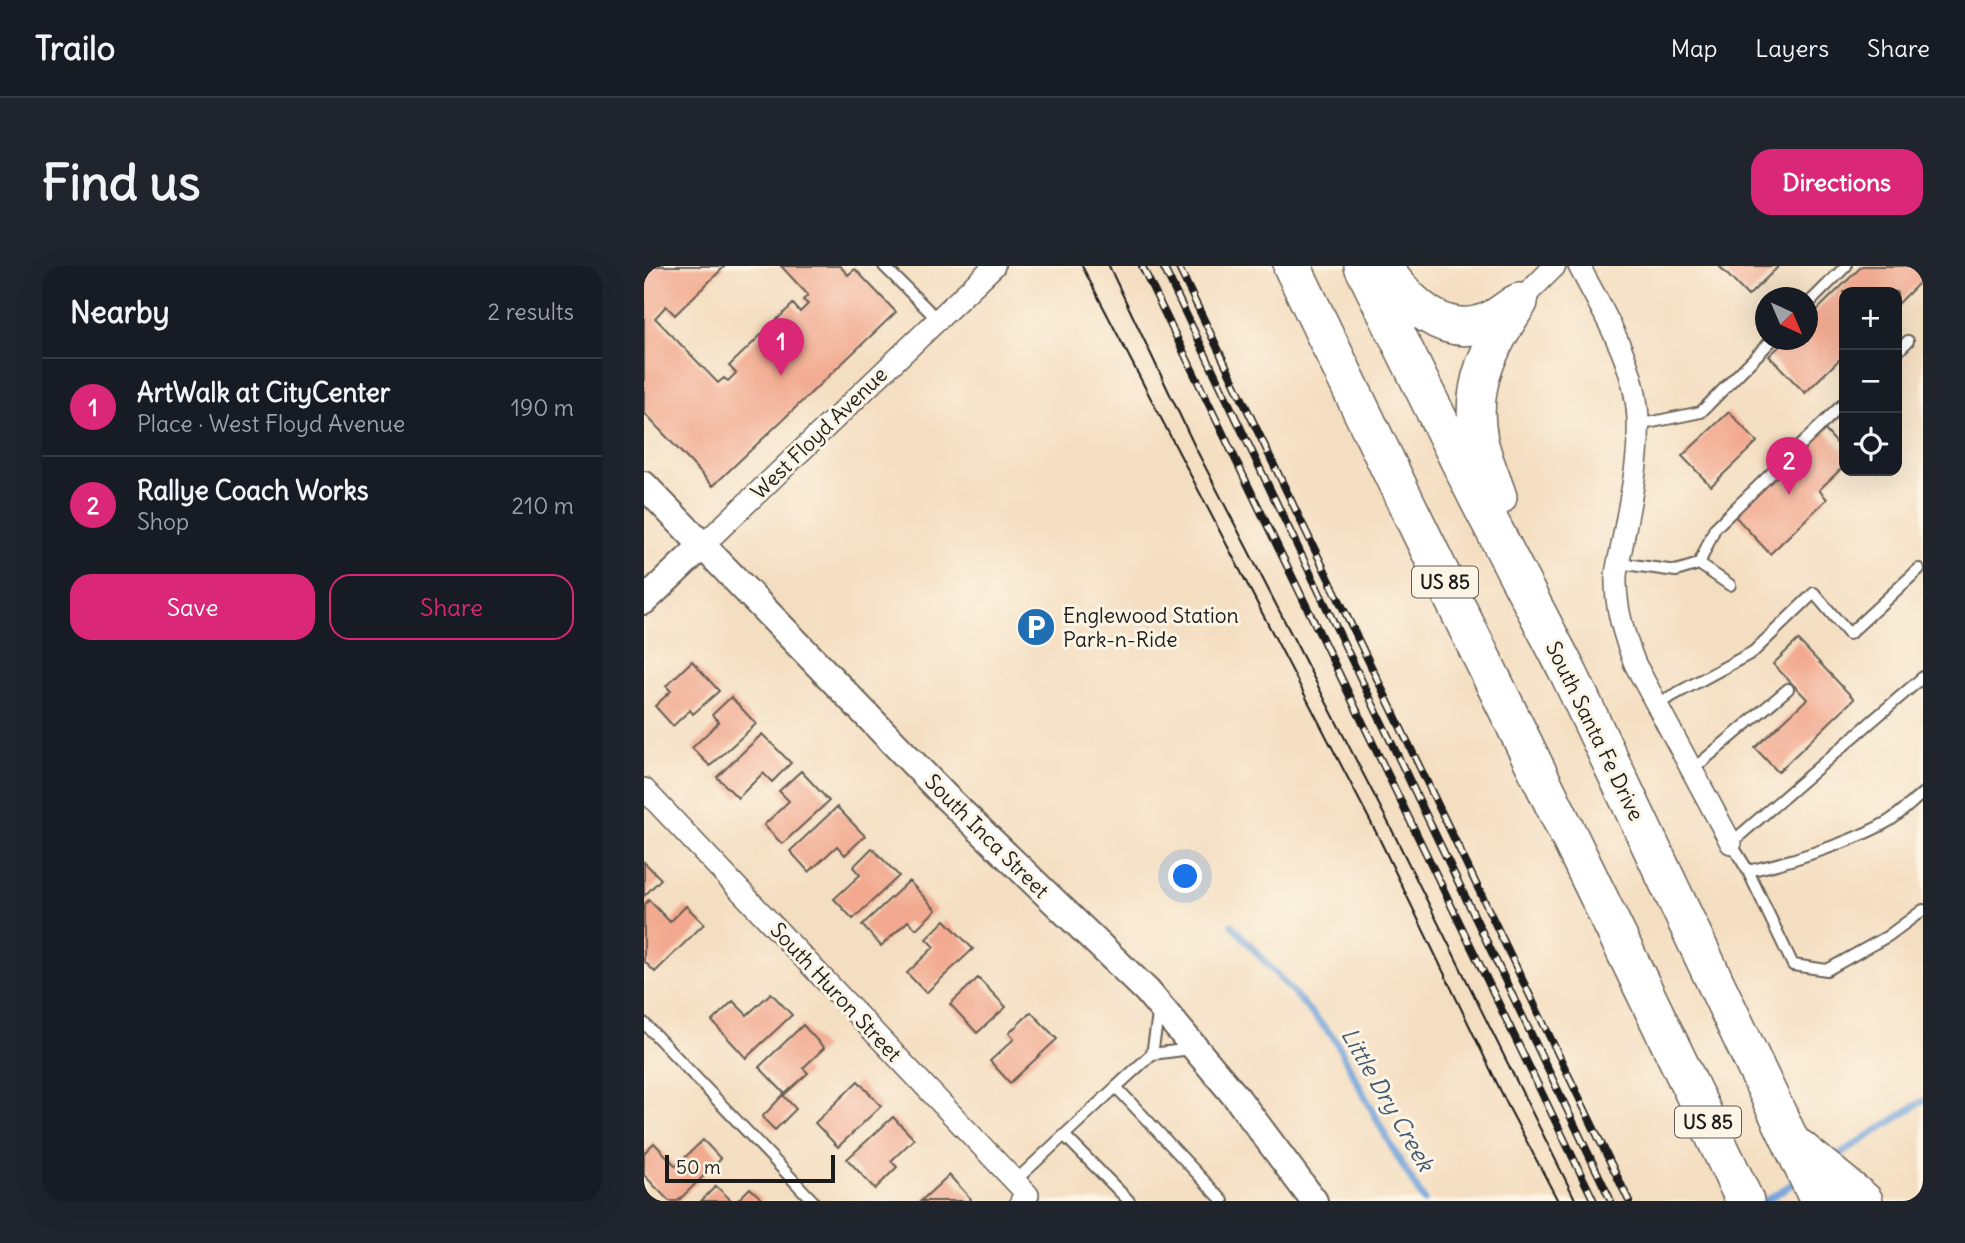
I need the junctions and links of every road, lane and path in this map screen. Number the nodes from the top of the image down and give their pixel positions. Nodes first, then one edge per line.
1 (884, 266) edge
2 (993, 266) edge
3 (1292, 266) edge
4 (1363, 266) edge
5 (1382, 266) edge
6 (1555, 266) edge
7 (1579, 266) edge
8 (1846, 266) edge
9 (1818, 294) edge
10 (1519, 302) junction
11 (938, 320) junction
12 (1908, 341) dead end
13 (1762, 350) edge
14 (1899, 350) edge
15 (1839, 411) edge
16 (1638, 425) junction
17 (644, 485) edge
18 (703, 545) junction
19 (1619, 563) junction
20 (1699, 564) junction
21 (1919, 569) dead end
22 (1730, 586) dead end
23 (644, 601) edge
24 (1569, 674) junction
25 (1923, 677) edge
26 (1788, 689) dead end
27 (1657, 704) junction
28 (1692, 770) junction
29 (644, 789) edge
30 (1923, 793) edge
31 (1731, 843) junction
32 (1748, 871) junction
33 (1923, 910) edge
34 (1160, 1006) junction
35 (644, 1023) edge
36 (1196, 1048) junction
37 (1152, 1054) junction
38 (1116, 1087) junction
39 (1064, 1135) junction
40 (1792, 1142) junction
41 (1021, 1192) edge
42 (1861, 1198) edge
43 (1744, 1199) edge
44 (813, 1201) edge
45 (1129, 1201) edge
46 (1223, 1201) edge
47 (1314, 1201) edge
48 (1819, 1201) edge

1 - 11 lane
2 - 11 street, West Floyd Avenue
3 - 43 highway, US 85
4 - 24 highway, South Santa Fe Drive / US 85
5 - 10 highway
6 - 10 street
7 - 16 street
8 - 9 lane
10 - 24 highway
11 - 18 street, West Floyd Avenue
12 - 14 lane
13 - 16 lane
15 - 20 lane
16 - 19 street
17 - 18 street, South Inca Street
18 - 23 street, West Floyd Avenue
18 - 34 street, South Inca Street
19 - 20 lane
19 - 27 street
20 - 22 lane
21 - 27 lane
24 - 40 highway, South Santa Fe Drive / US 85
25 - 31 lane
26 - 28 lane
27 - 28 street
28 - 31 street
29 - 41 street, South Huron Street
30 - 32 lane
31 - 32 lane
32 - 33 lane
34 - 36 street, South Inca Street
34 - 37 lane
35 - 44 lane
36 - 37 lane
36 - 47 street, South Inca Street
37 - 38 lane
38 - 39 lane
38 - 46 lane
39 - 41 lane
39 - 45 lane
40 - 42 highway
40 - 48 highway, South Santa Fe Drive / US 85

